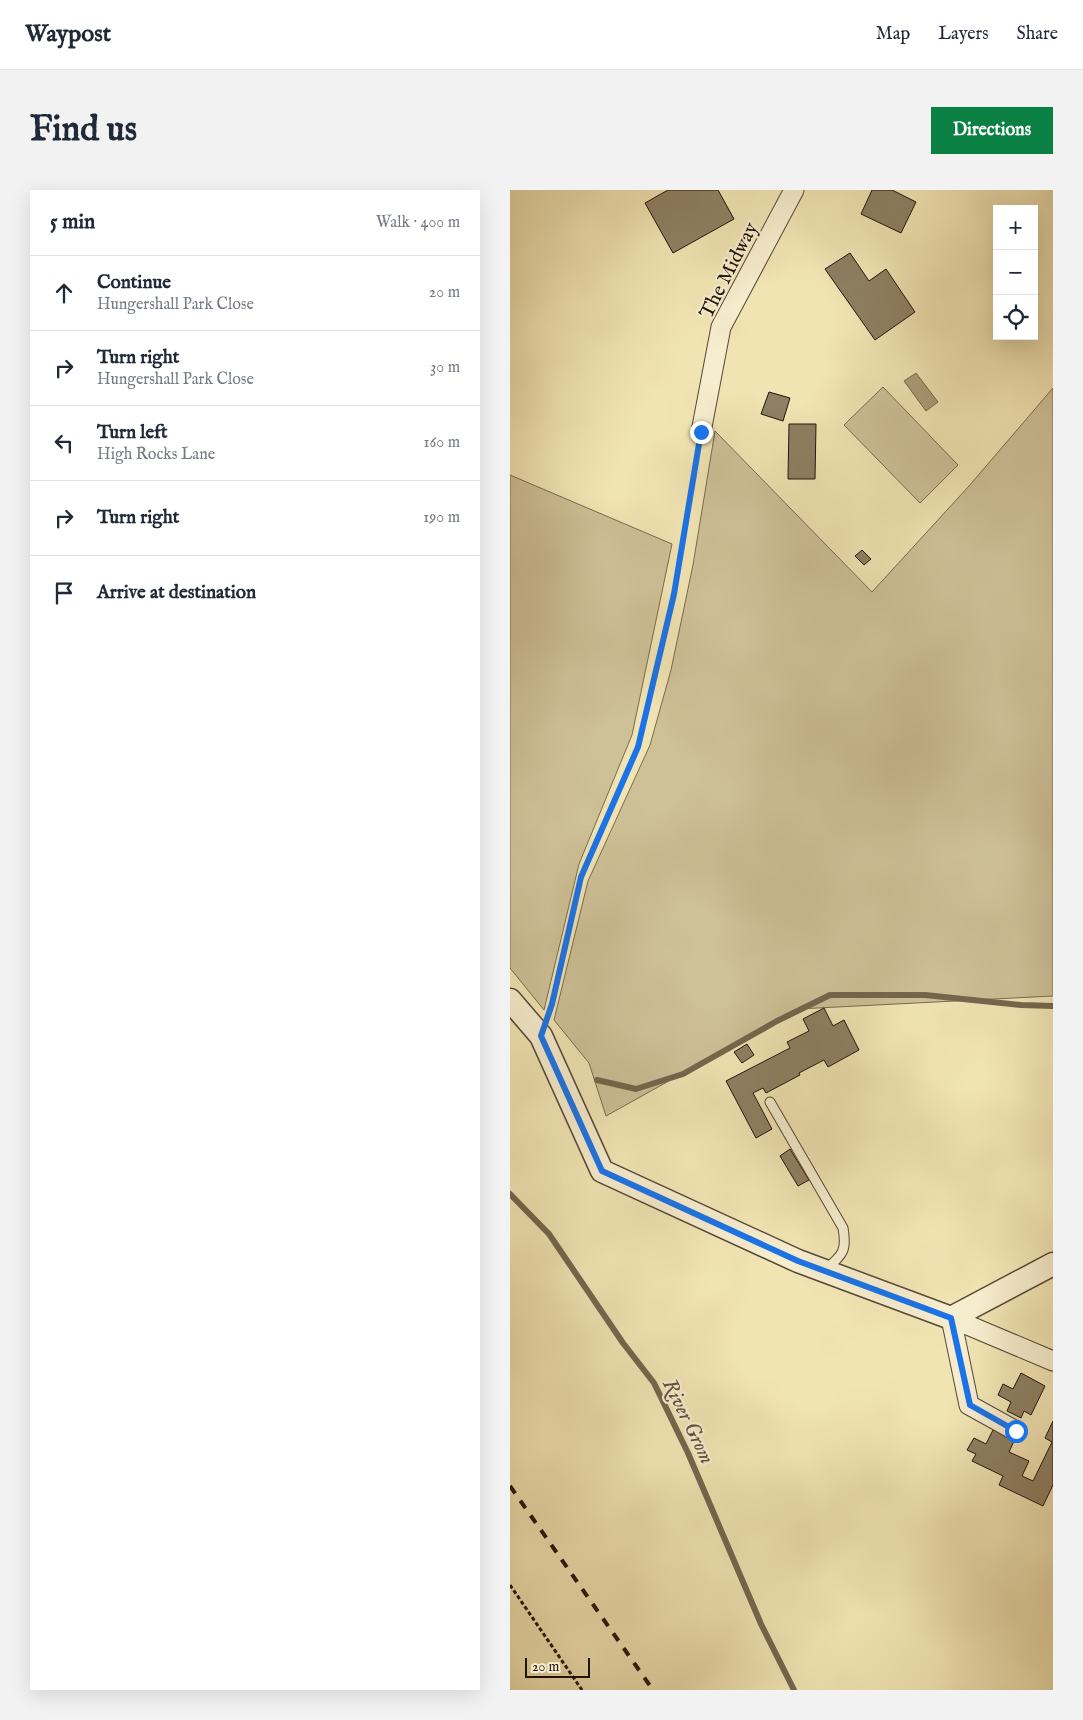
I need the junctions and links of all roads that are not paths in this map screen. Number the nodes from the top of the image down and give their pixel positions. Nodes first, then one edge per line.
1 (794, 190) edge
2 (701, 432) road end
3 (510, 1000) edge
4 (770, 1102) dead end
5 (1053, 1264) edge
6 (824, 1270) junction
7 (951, 1318) junction
8 (1053, 1361) edge
9 (1016, 1431) dead end

1 - 2 street, The Midway
3 - 6 street
4 - 6 lane
5 - 7 street
6 - 7 street
7 - 8 street
7 - 9 street

